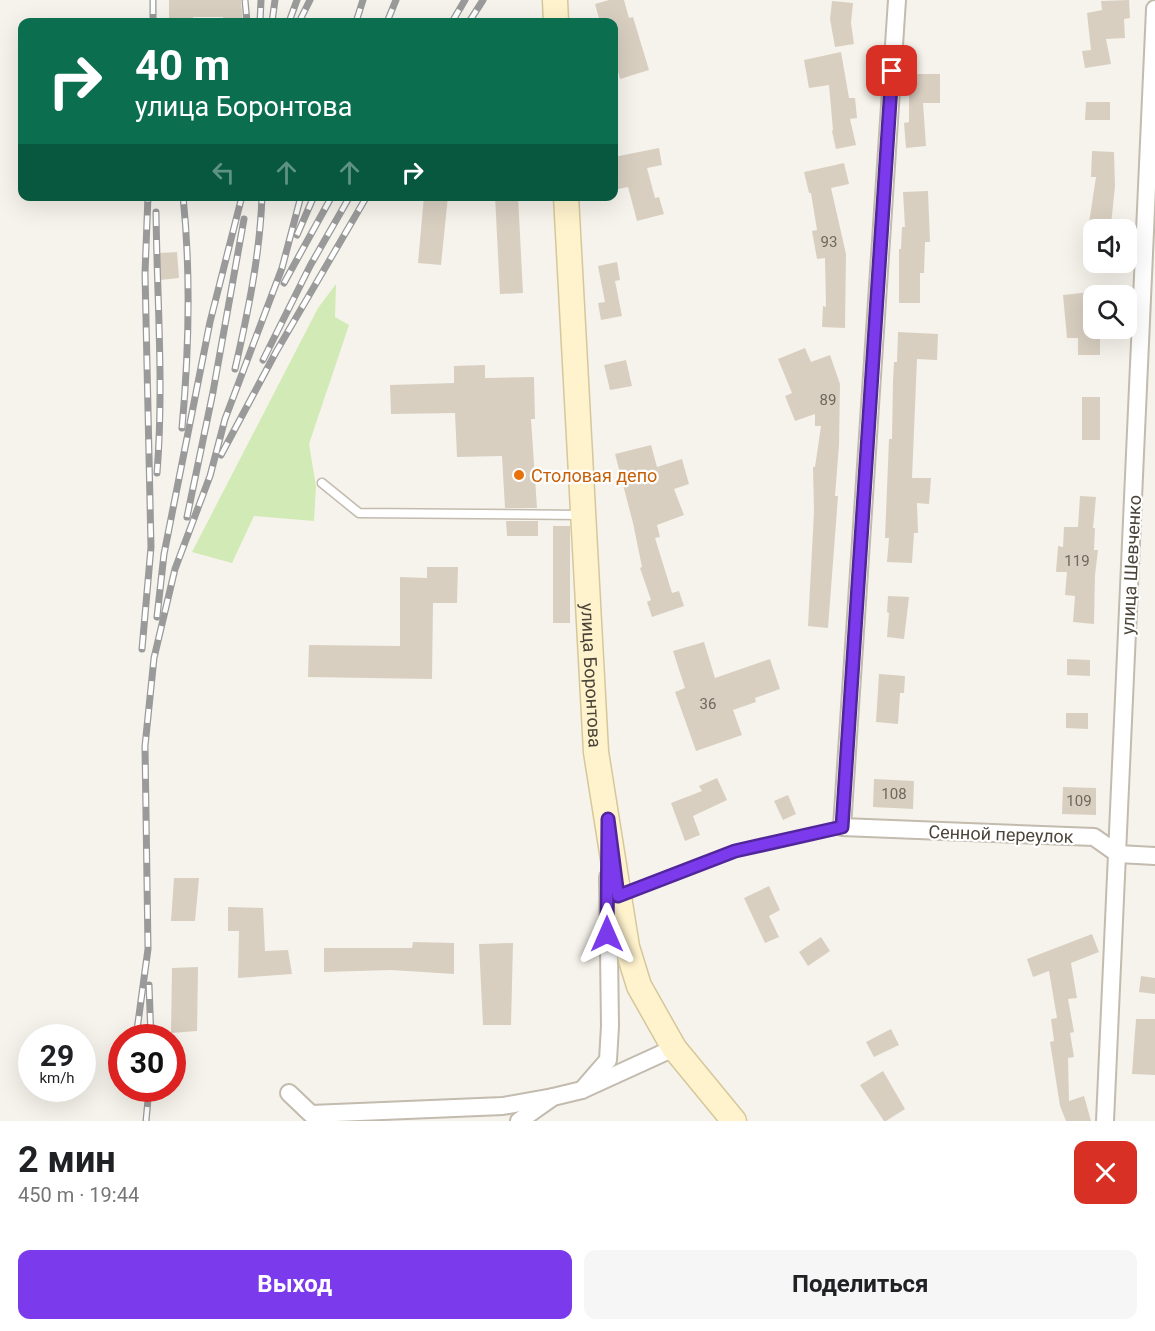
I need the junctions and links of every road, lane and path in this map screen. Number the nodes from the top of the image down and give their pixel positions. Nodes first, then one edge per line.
1 (555, 0) edge
2 (897, 0) edge
3 (1155, 9) edge
4 (556, 18) edge
5 (566, 201) edge
6 (322, 483) dead end
7 (583, 515) junction
8 (608, 819) junction
9 (842, 827) junction
10 (1118, 854) junction
11 (1155, 856) edge
12 (618, 896) junction
13 (674, 1048) junction
14 (582, 1089) junction
15 (289, 1093) dead end
16 (553, 1097) junction
17 (345, 1117) edge
18 (519, 1121) edge
19 (734, 1121) edge
20 (1105, 1121) edge

1 - 4 street
2 - 9 street
3 - 10 street, улица Шевченко
5 - 7 street, улица Боронтова
6 - 7 lane
7 - 8 street, улица Боронтова
8 - 12 street, улица Боронтова
8 - 14 street
9 - 10 street, Сенной переулок
9 - 12 lane
10 - 11 street
10 - 20 street, улица Шевченко
12 - 13 street, улица Боронтова
13 - 14 street
13 - 19 street, улица Боронтова
14 - 16 street
15 - 17 street
16 - 17 street
16 - 18 street

